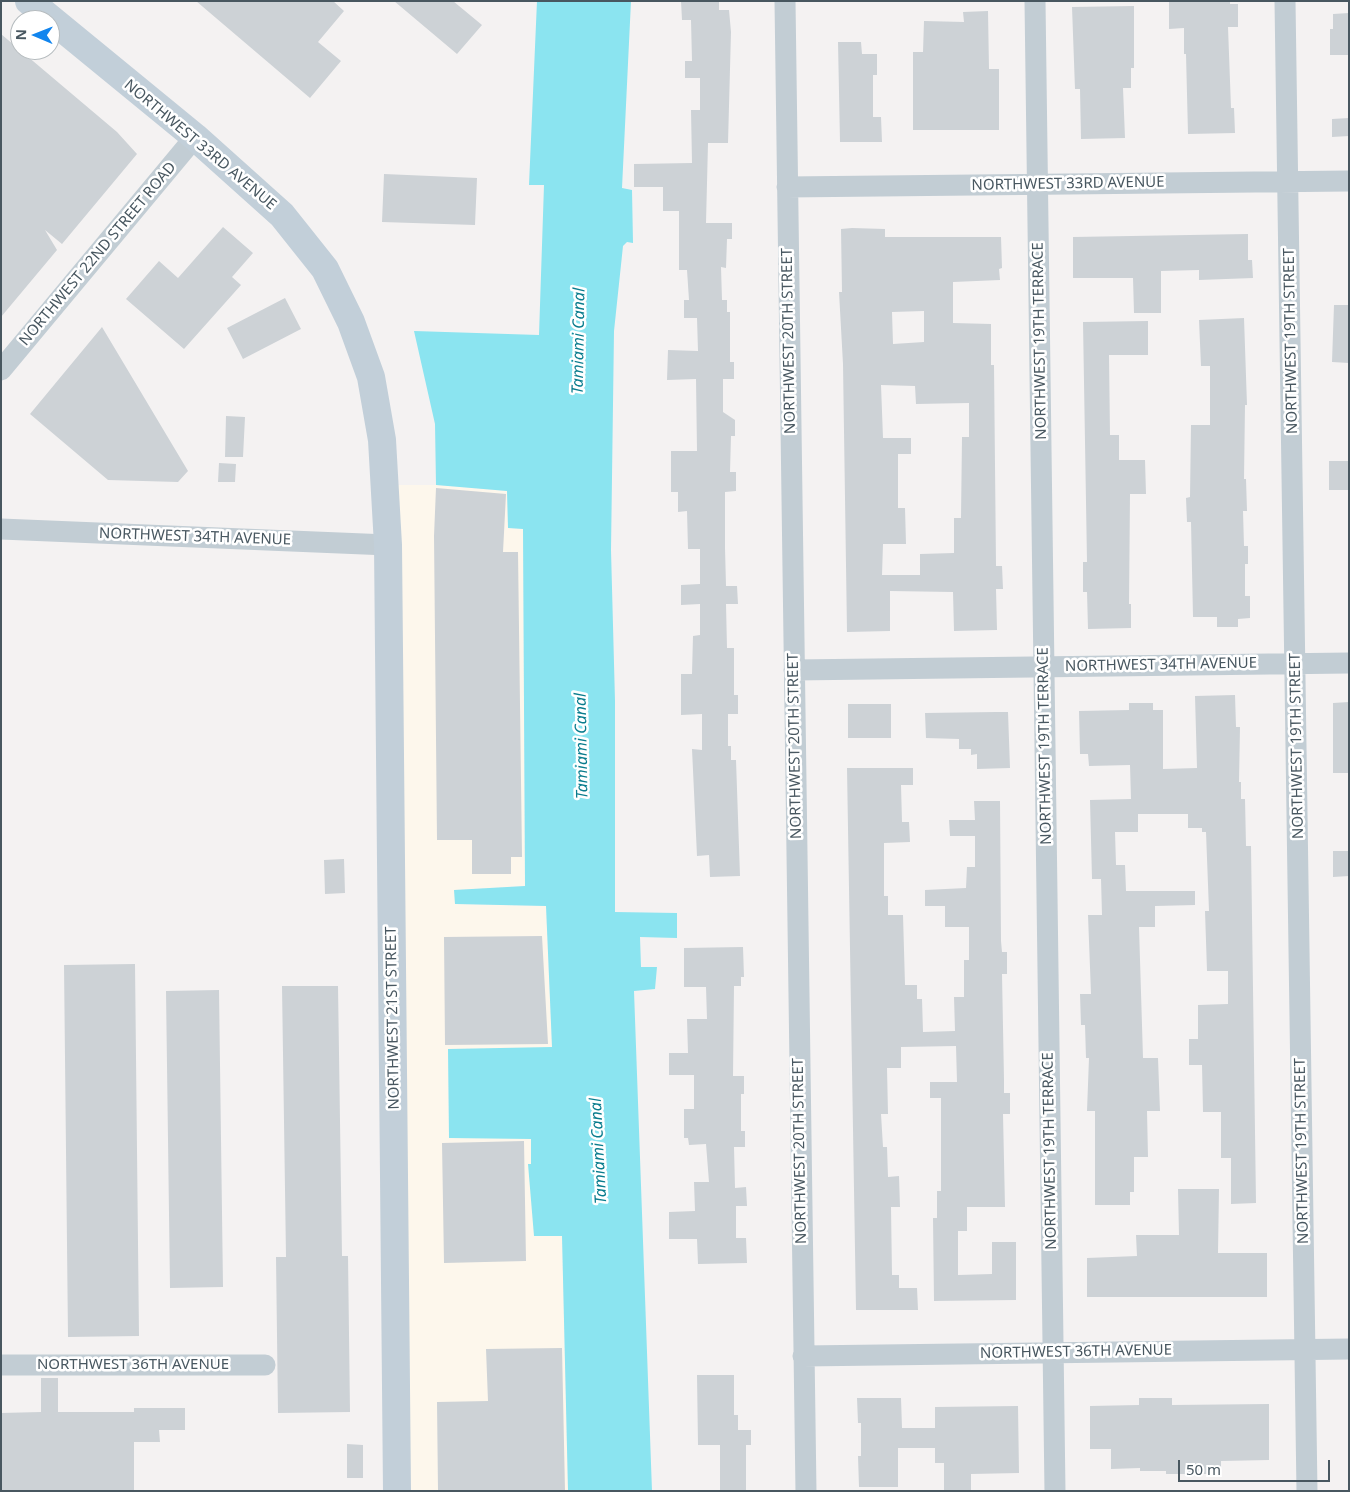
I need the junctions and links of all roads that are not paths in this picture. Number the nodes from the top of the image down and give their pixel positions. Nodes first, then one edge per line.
1 (29, 1) edge
2 (785, 1) edge
3 (1035, 1) edge
4 (1285, 1) edge
5 (195, 138) junction
6 (1289, 181) junction
7 (1349, 181) edge
8 (1038, 185) junction
9 (787, 187) junction
10 (1, 370) edge
11 (1, 529) edge
12 (388, 545) junction
13 (1349, 662) edge
14 (1296, 663) junction
15 (1043, 666) junction
16 (794, 670) junction
17 (1305, 1349) junction
18 (1349, 1349) edge
19 (1053, 1353) junction
20 (803, 1356) junction
21 (1, 1365) edge
22 (265, 1365) dead end
23 (397, 1491) edge
24 (806, 1491) edge
25 (1055, 1491) edge
26 (1307, 1491) edge

1 - 5 street, NORTHWEST 33RD AVENUE
2 - 9 street, NORTHWEST 20TH STREET
3 - 8 street, NORTHWEST 19TH TERRACE
4 - 6 street, NORTHWEST 19TH STREET
5 - 10 street, NORTHWEST 22ND STREET ROAD
5 - 12 street, NORTHWEST 33RD AVENUE
6 - 7 street, NORTHWEST 33RD AVENUE
6 - 8 street, NORTHWEST 33RD AVENUE
6 - 14 street, NORTHWEST 19TH STREET
8 - 9 street, NORTHWEST 33RD AVENUE
8 - 15 street, NORTHWEST 19TH TERRACE
9 - 16 street, NORTHWEST 20TH STREET
11 - 12 street, NORTHWEST 34TH AVENUE
12 - 23 street, NORTHWEST 21ST STREET
13 - 14 street, NORTHWEST 34TH AVENUE
14 - 15 street, NORTHWEST 34TH AVENUE
14 - 17 street, NORTHWEST 19TH STREET
15 - 16 street, NORTHWEST 34TH AVENUE
15 - 19 street, NORTHWEST 19TH TERRACE
16 - 20 street, NORTHWEST 20TH STREET
17 - 18 street, NORTHWEST 36TH AVENUE
17 - 19 street, NORTHWEST 36TH AVENUE
17 - 26 street, NORTHWEST 19TH STREET
19 - 20 street, NORTHWEST 36TH AVENUE
19 - 25 street, NORTHWEST 19TH TERRACE
20 - 24 street, NORTHWEST 20TH STREET
21 - 22 street, NORTHWEST 36TH AVENUE

